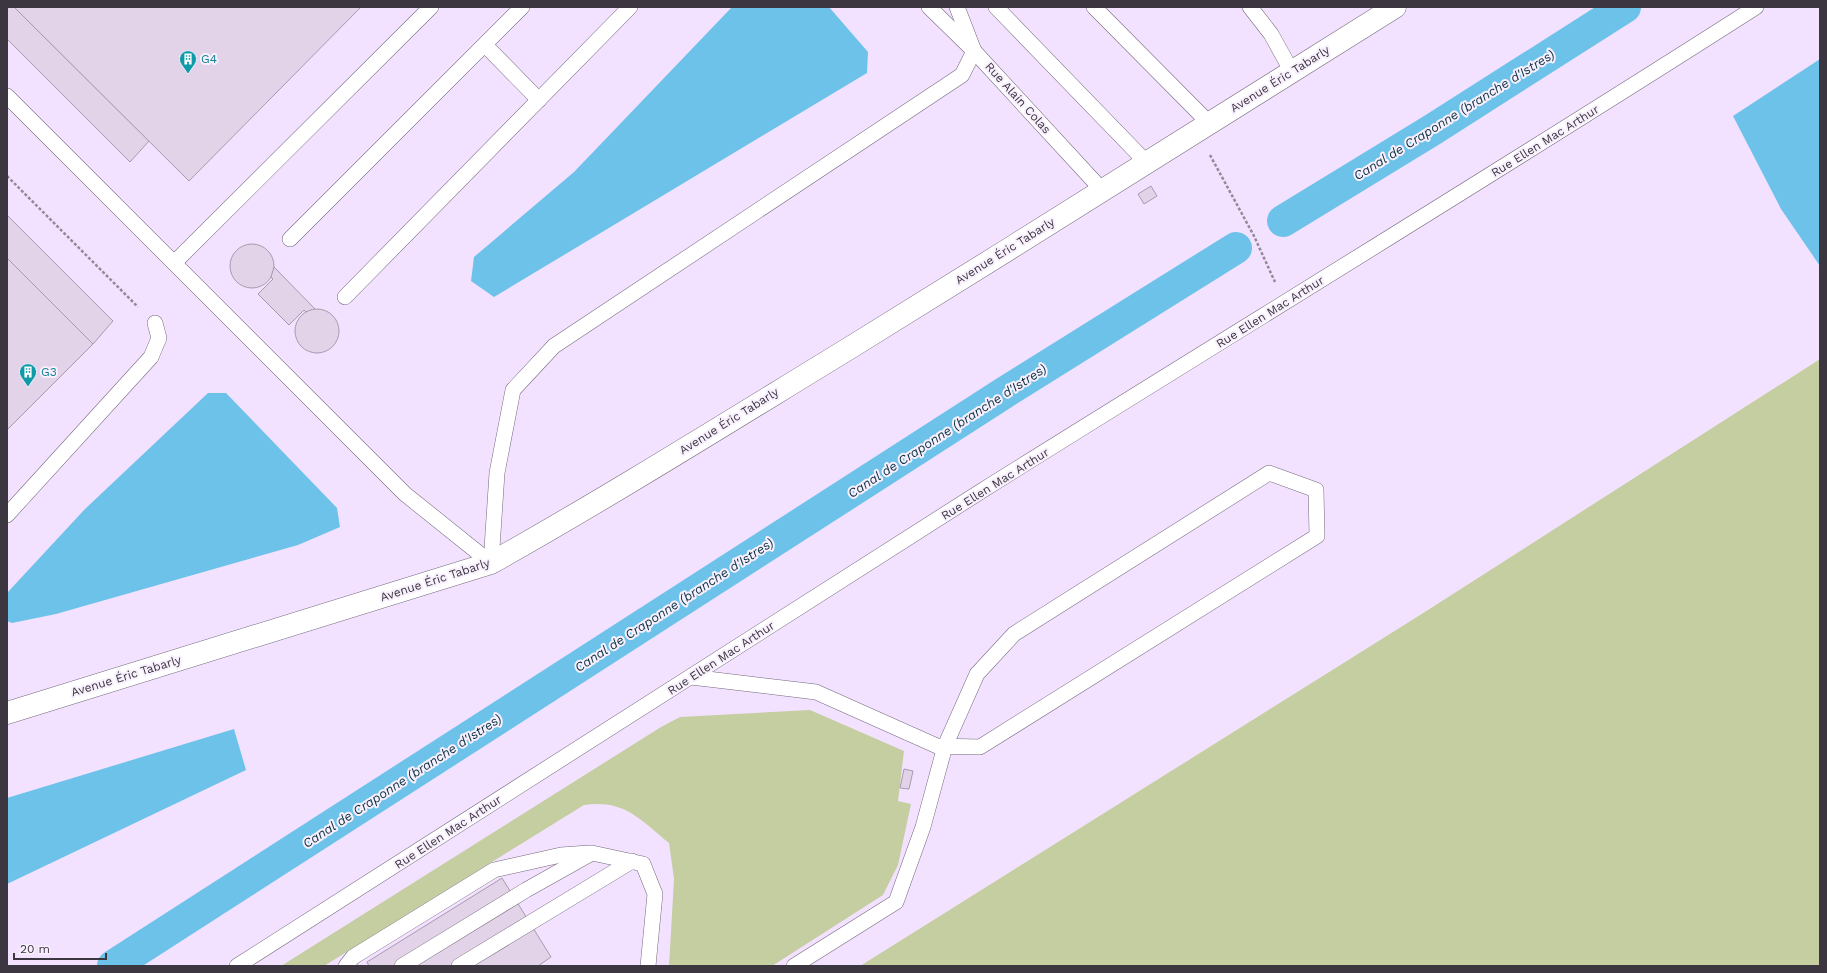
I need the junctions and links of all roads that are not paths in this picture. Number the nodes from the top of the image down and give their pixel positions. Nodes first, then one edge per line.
1 (431, 7) edge
2 (522, 7) edge
3 (630, 7) edge
4 (929, 7) edge
5 (957, 7) edge
6 (996, 7) edge
7 (1094, 7) edge
8 (1250, 7) edge
9 (1395, 7) edge
10 (1756, 7) edge
11 (485, 45) junction
12 (974, 51) junction
13 (1292, 72) junction
14 (7, 96) edge
15 (539, 100) junction
16 (1202, 128) junction
17 (1147, 163) junction
18 (1103, 191) junction
19 (290, 239) dead end
20 (174, 263) junction
21 (345, 297) dead end
22 (154, 323) road end
23 (7, 515) edge
24 (491, 563) junction
25 (691, 677) junction
26 (7, 713) edge
27 (945, 746) junction
28 (592, 853) junction
29 (632, 861) junction
30 (236, 966) edge
31 (346, 966) edge
32 (402, 966) edge
33 (459, 966) edge
34 (648, 966) edge
35 (794, 966) edge

1 - 20 lane
2 - 11 lane
3 - 15 lane
4 - 12 lane, Rue Alain Colas
5 - 12 lane
6 - 17 lane
7 - 16 lane
8 - 13 lane
9 - 13 street, Avenue Éric Tabarly
10 - 25 lane, Rue Ellen Mac Arthur
11 - 15 lane
11 - 19 lane
12 - 18 lane, Rue Alain Colas
12 - 24 lane
13 - 16 street, Avenue Éric Tabarly
14 - 20 lane
15 - 21 lane
16 - 17 street, Avenue Éric Tabarly
17 - 18 street, Avenue Éric Tabarly
18 - 24 street, Avenue Éric Tabarly
20 - 24 lane
22 - 23 lane
24 - 26 street, Avenue Éric Tabarly
25 - 27 lane
25 - 30 lane, Rue Ellen Mac Arthur
27 - 27 lane
27 - 35 lane
28 - 29 lane
28 - 31 lane
28 - 32 lane
29 - 33 lane
29 - 34 lane

